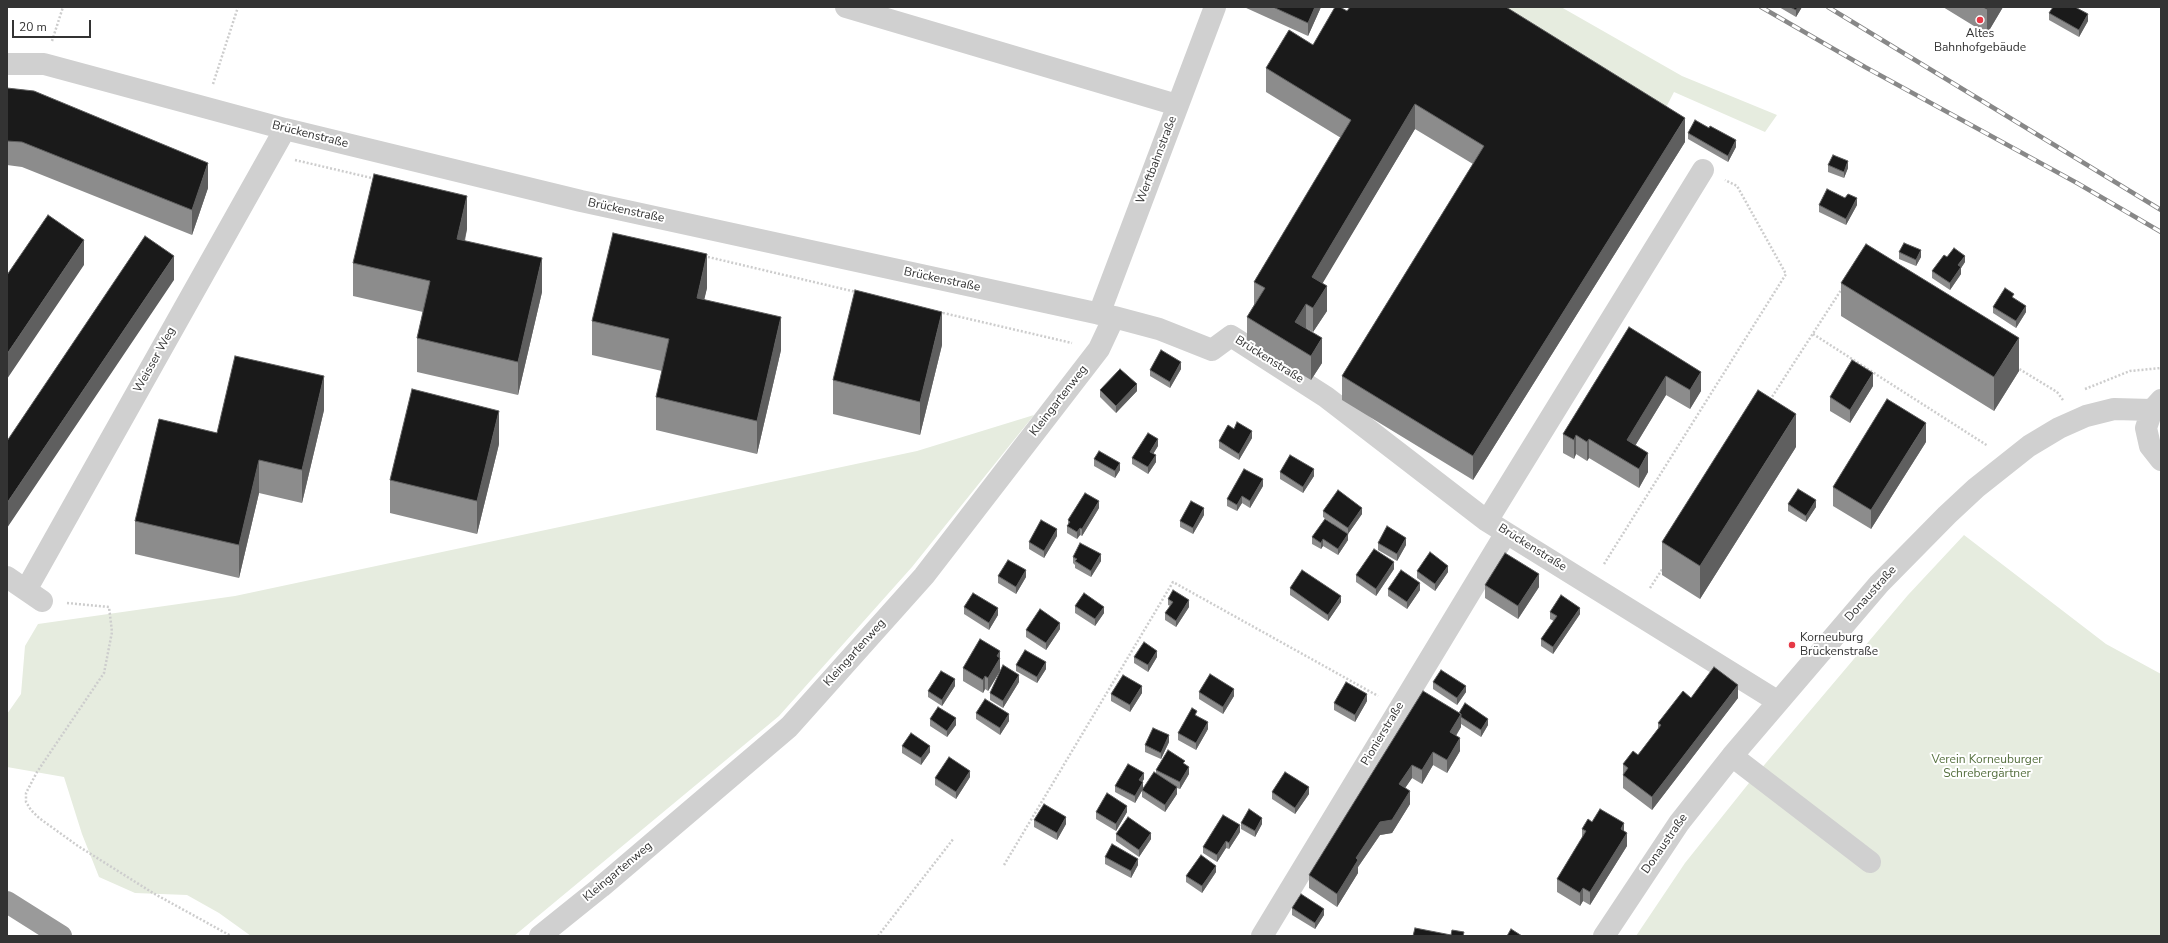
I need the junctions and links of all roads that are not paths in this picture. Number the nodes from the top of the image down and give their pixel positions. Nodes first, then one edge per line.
1 (846, 7) edge
2 (1214, 7) edge
3 (7, 64) edge
4 (1177, 105) junction
5 (285, 129) junction
6 (1703, 170) road end
7 (1106, 316) junction
8 (2156, 405) edge
9 (2161, 460) edge
10 (1487, 520) junction
11 (1506, 533) junction
12 (7, 577) edge
13 (1777, 701) junction
14 (1732, 756) junction
15 (1870, 862) dead end
16 (7, 902) edge
17 (61, 936) edge
18 (540, 936) edge
19 (1262, 936) edge
20 (1604, 936) edge

1 - 4 street
2 - 4 street, Werftbahnstraße
3 - 5 street, Brückenstraße
4 - 7 street, Werftbahnstraße
5 - 7 street, Brückenstraße
5 - 12 street, Weisser Weg
6 - 10 street
7 - 10 street, Brückenstraße
7 - 18 street, Kleingartenweg
8 - 9 street
8 - 13 street, Donaustraße
10 - 11 street, Brückenstraße
11 - 13 street, Brückenstraße
11 - 19 street, Pionierstraße
13 - 14 street, Donaustraße
14 - 15 street
14 - 20 street, Donaustraße
16 - 17 highway

